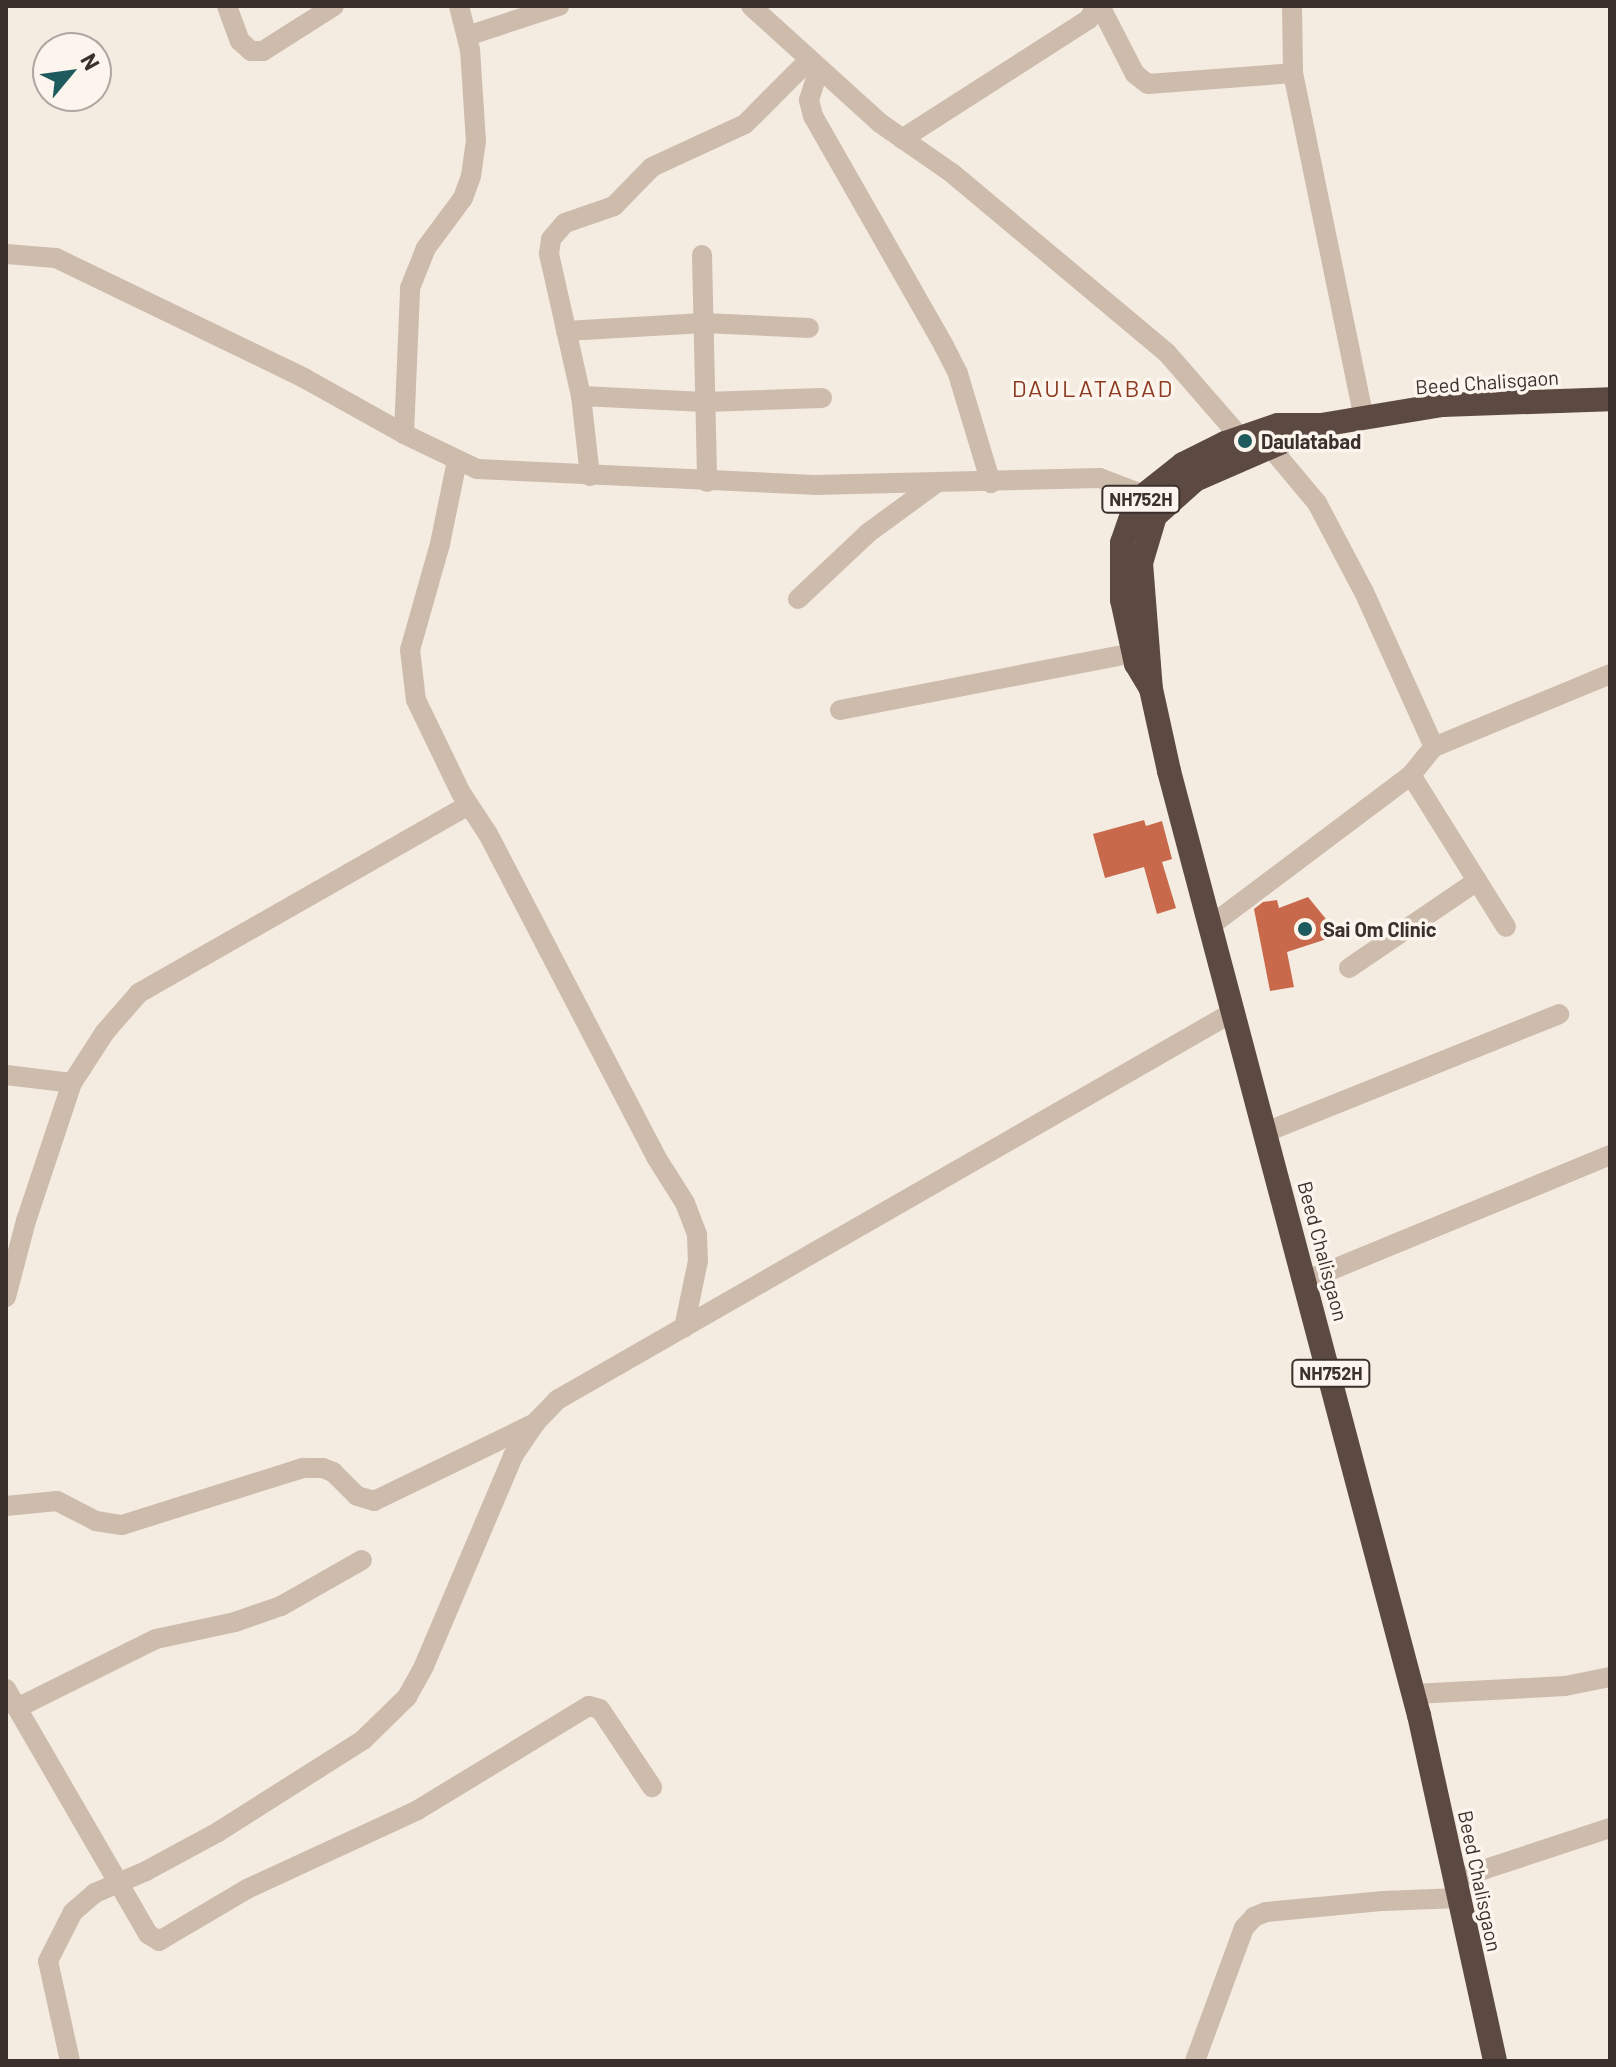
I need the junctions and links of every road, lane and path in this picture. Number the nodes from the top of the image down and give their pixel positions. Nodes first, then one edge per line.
1 (227, 6) edge
2 (334, 6) edge
3 (459, 6) edge
4 (559, 6) edge
5 (751, 6) edge
6 (1098, 6) edge
7 (1292, 6) edge
8 (467, 36) junction
9 (814, 64) junction
10 (1293, 73) junction
11 (902, 139) junction
12 (6, 254) edge
13 (702, 255) dead end
14 (704, 323) junction
15 (809, 328) dead end
16 (566, 331) junction
17 (581, 396) junction
18 (822, 398) dead end
19 (1610, 399) edge
20 (705, 402) junction
21 (1364, 418) junction
22 (1321, 425) junction
23 (404, 434) junction
24 (1240, 437) junction
25 (1270, 447) junction
26 (457, 461) junction
27 (590, 476) junction
28 (707, 482) junction
29 (991, 483) junction
30 (935, 484) junction
31 (1144, 495) junction
32 (798, 599) dead end
33 (1133, 653) junction
34 (1610, 674) edge
35 (1151, 689) junction
36 (840, 710) dead end
37 (1434, 747) junction
38 (1411, 775) junction
39 (468, 805) junction
40 (1477, 881) junction
41 (1210, 926) junction
42 (1506, 927) dead end
43 (1349, 968) dead end
44 (1233, 1012) junction
45 (1559, 1014) dead end
46 (6, 1075) edge
47 (72, 1083) junction
48 (1266, 1132) junction
49 (1610, 1155) edge
50 (1307, 1280) junction
51 (6, 1297) edge
52 (684, 1328) junction
53 (535, 1423) junction
54 (6, 1506) edge
55 (362, 1560) dead end
56 (1610, 1677) edge
57 (6, 1689) edge
58 (1414, 1694) junction
59 (17, 1708) junction
60 (652, 1787) dead end
61 (1610, 1828) edge
62 (120, 1882) junction
63 (1457, 1889) junction
64 (70, 2061) edge
65 (1195, 2061) edge
66 (1495, 2061) edge

1 - 2 street
3 - 8 street
4 - 8 street
5 - 9 street
6 - 10 street
6 - 11 street
7 - 10 street
8 - 23 street
9 - 11 street
9 - 16 street
9 - 29 street
10 - 21 street
11 - 24 street
12 - 23 street
13 - 14 street
14 - 15 street
14 - 16 street
14 - 20 street
16 - 17 street
17 - 20 street
17 - 27 street
18 - 20 street
19 - 21 highway, Beed Chalisgaon / NH752H
20 - 28 street
21 - 22 highway, Beed Chalisgaon / NH752H
22 - 24 highway, Beed Chalisgaon / NH752H
22 - 25 highway, Beed Chalisgaon / NH752H
23 - 26 street
24 - 31 highway, Beed Chalisgaon / NH752H
25 - 35 highway, Beed Chalisgaon / NH752H
25 - 37 street
26 - 27 street
26 - 39 street
27 - 28 street
28 - 30 street
29 - 30 street
29 - 31 street
30 - 32 street
31 - 33 highway, Beed Chalisgaon / NH752H
33 - 35 highway, Beed Chalisgaon / NH752H
33 - 36 street
34 - 37 street
35 - 41 highway, Beed Chalisgaon / NH752H
37 - 38 street
38 - 40 street
38 - 41 street
39 - 47 street
39 - 52 street
40 - 42 street
40 - 43 street
41 - 44 highway, Beed Chalisgaon / NH752H
44 - 48 highway, Beed Chalisgaon / NH752H
44 - 52 street
45 - 48 street
46 - 47 street
47 - 51 street
48 - 50 highway, Beed Chalisgaon / NH752H
49 - 50 street
50 - 58 highway, Beed Chalisgaon / NH752H
52 - 53 street
53 - 54 street
53 - 62 street
55 - 59 street
56 - 58 street
57 - 59 street
58 - 63 highway, Beed Chalisgaon / NH752H
59 - 62 street
60 - 62 street
61 - 63 street
62 - 64 street
63 - 65 street
63 - 66 highway, Beed Chalisgaon / NH752H

